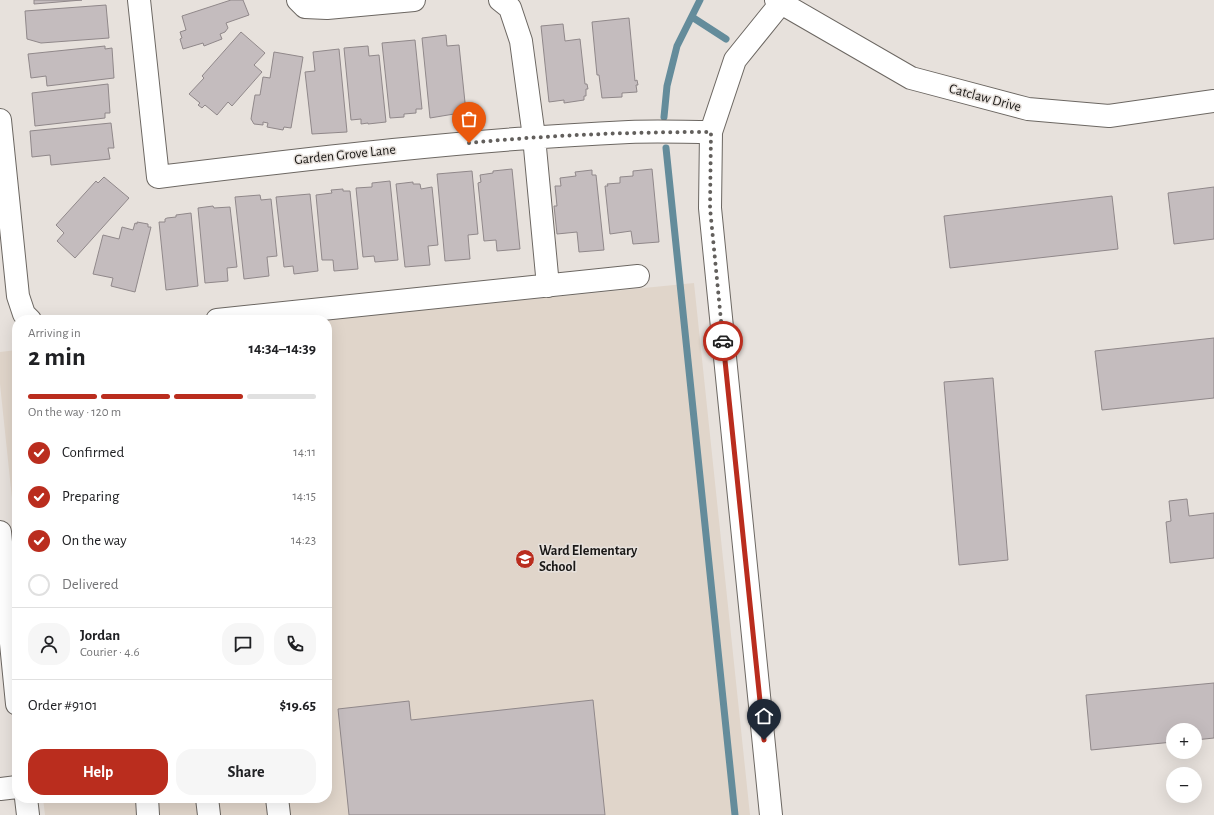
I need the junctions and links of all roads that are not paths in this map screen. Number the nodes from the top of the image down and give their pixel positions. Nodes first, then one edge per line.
1 (139, 0) edge
2 (298, 0) edge
3 (414, 0) edge
4 (500, 0) edge
5 (778, 2) edge
6 (1214, 101) edge
7 (0, 120) edge
8 (711, 132) junction
9 (534, 137) junction
10 (638, 276) dead end
11 (548, 286) junction
12 (25, 315) edge
13 (266, 315) edge
14 (0, 532) edge
15 (12, 611) edge
16 (12, 788) edge
17 (0, 789) edge
18 (27, 803) edge
19 (147, 803) edge
20 (208, 803) edge
21 (278, 803) edge
22 (28, 815) edge
23 (148, 815) edge
24 (209, 815) edge
25 (279, 815) edge
26 (771, 815) edge

1 - 9 street, Garden Grove Lane
2 - 3 street
4 - 9 street
5 - 6 street, Catclaw Drive
5 - 8 street
7 - 12 street
8 - 9 street, Garden Grove Lane
8 - 26 street
9 - 11 street
10 - 11 street
11 - 13 street
14 - 15 street
16 - 17 street
18 - 22 street
19 - 23 street
20 - 24 street
21 - 25 street

